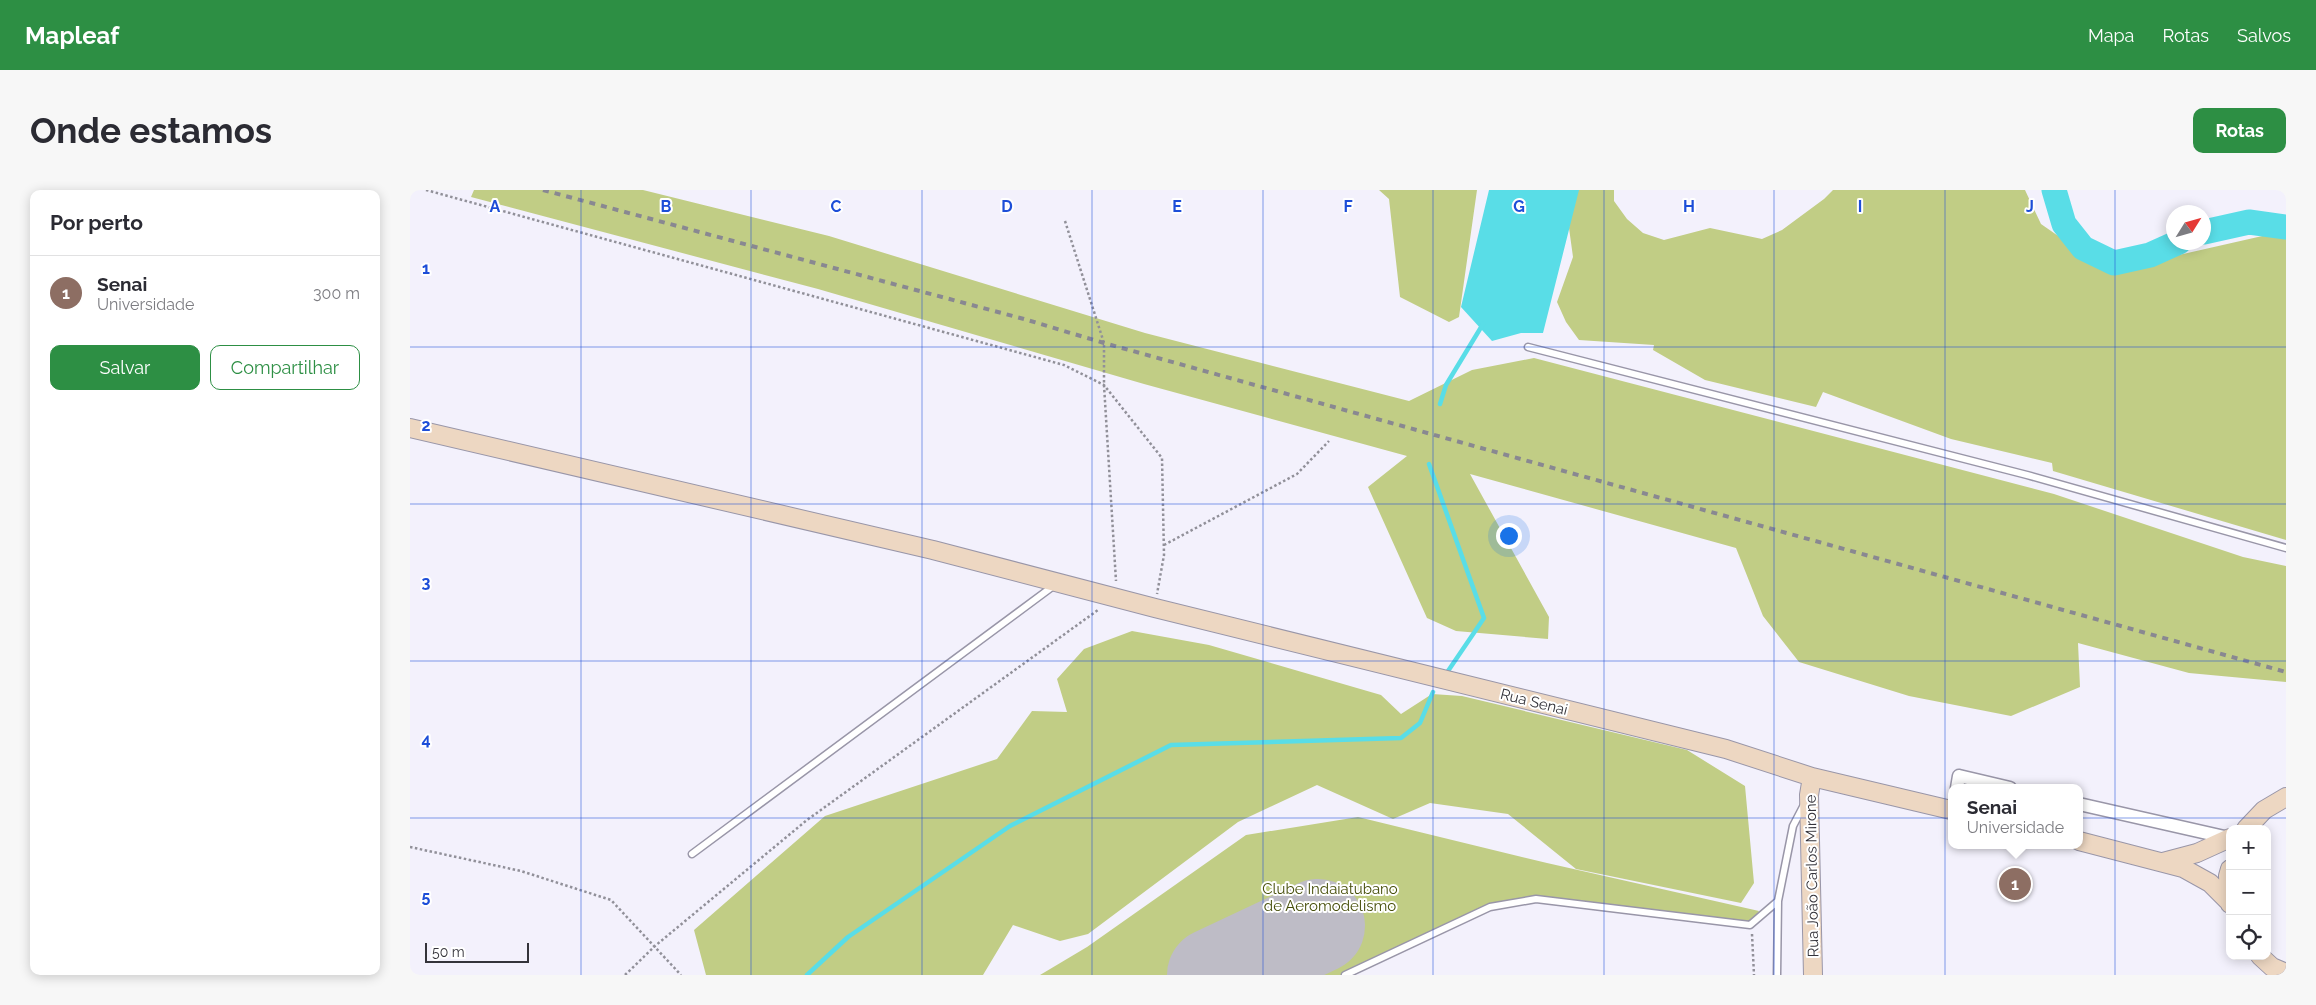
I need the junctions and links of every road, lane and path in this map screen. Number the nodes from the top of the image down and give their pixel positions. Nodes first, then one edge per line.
1 (426, 190) edge
2 (1065, 221) dead end
3 (1528, 347) dead end
4 (1104, 385) junction
5 (410, 428) edge
6 (1330, 441) dead end
7 (1164, 545) junction
8 (2286, 548) edge
9 (1059, 582) junction
10 (1116, 597) junction
11 (1155, 608) junction
12 (1958, 784) edge
13 (1993, 784) edge
14 (1811, 786) junction
15 (2286, 798) edge
16 (2083, 805) edge
17 (1948, 809) edge
18 (2246, 825) edge
19 (2226, 831) edge
20 (2226, 838) edge
21 (2083, 842) edge
22 (410, 847) edge
23 (692, 854) dead end
24 (2162, 862) junction
25 (2226, 900) edge
26 (1778, 901) junction
27 (1750, 925) junction
28 (655, 946) junction
29 (2257, 960) edge
30 (2265, 960) edge
31 (2286, 973) edge
32 (625, 975) edge
33 (680, 975) edge
34 (1345, 975) edge
35 (1754, 975) edge
36 (1777, 975) edge
37 (1813, 975) edge
38 (2264, 975) edge

1 - 4 path
2 - 4 path
3 - 8 lane
4 - 7 path
4 - 10 path
5 - 9 street, Rua Senai
6 - 7 path
7 - 11 path
9 - 10 street, Rua Senai
9 - 23 lane
10 - 11 street, Rua Senai
10 - 28 path
11 - 14 street, Rua Senai
12 - 13 street
14 - 17 street, Rua Senai
14 - 26 lane
14 - 37 street, Rua João Carlos Mirone
15 - 18 street
16 - 19 street
20 - 24 street
21 - 24 street
22 - 28 path
24 - 25 street
26 - 27 lane
26 - 36 lane
27 - 34 lane
27 - 35 path
28 - 32 path
28 - 33 path
29 - 38 street
30 - 31 street

